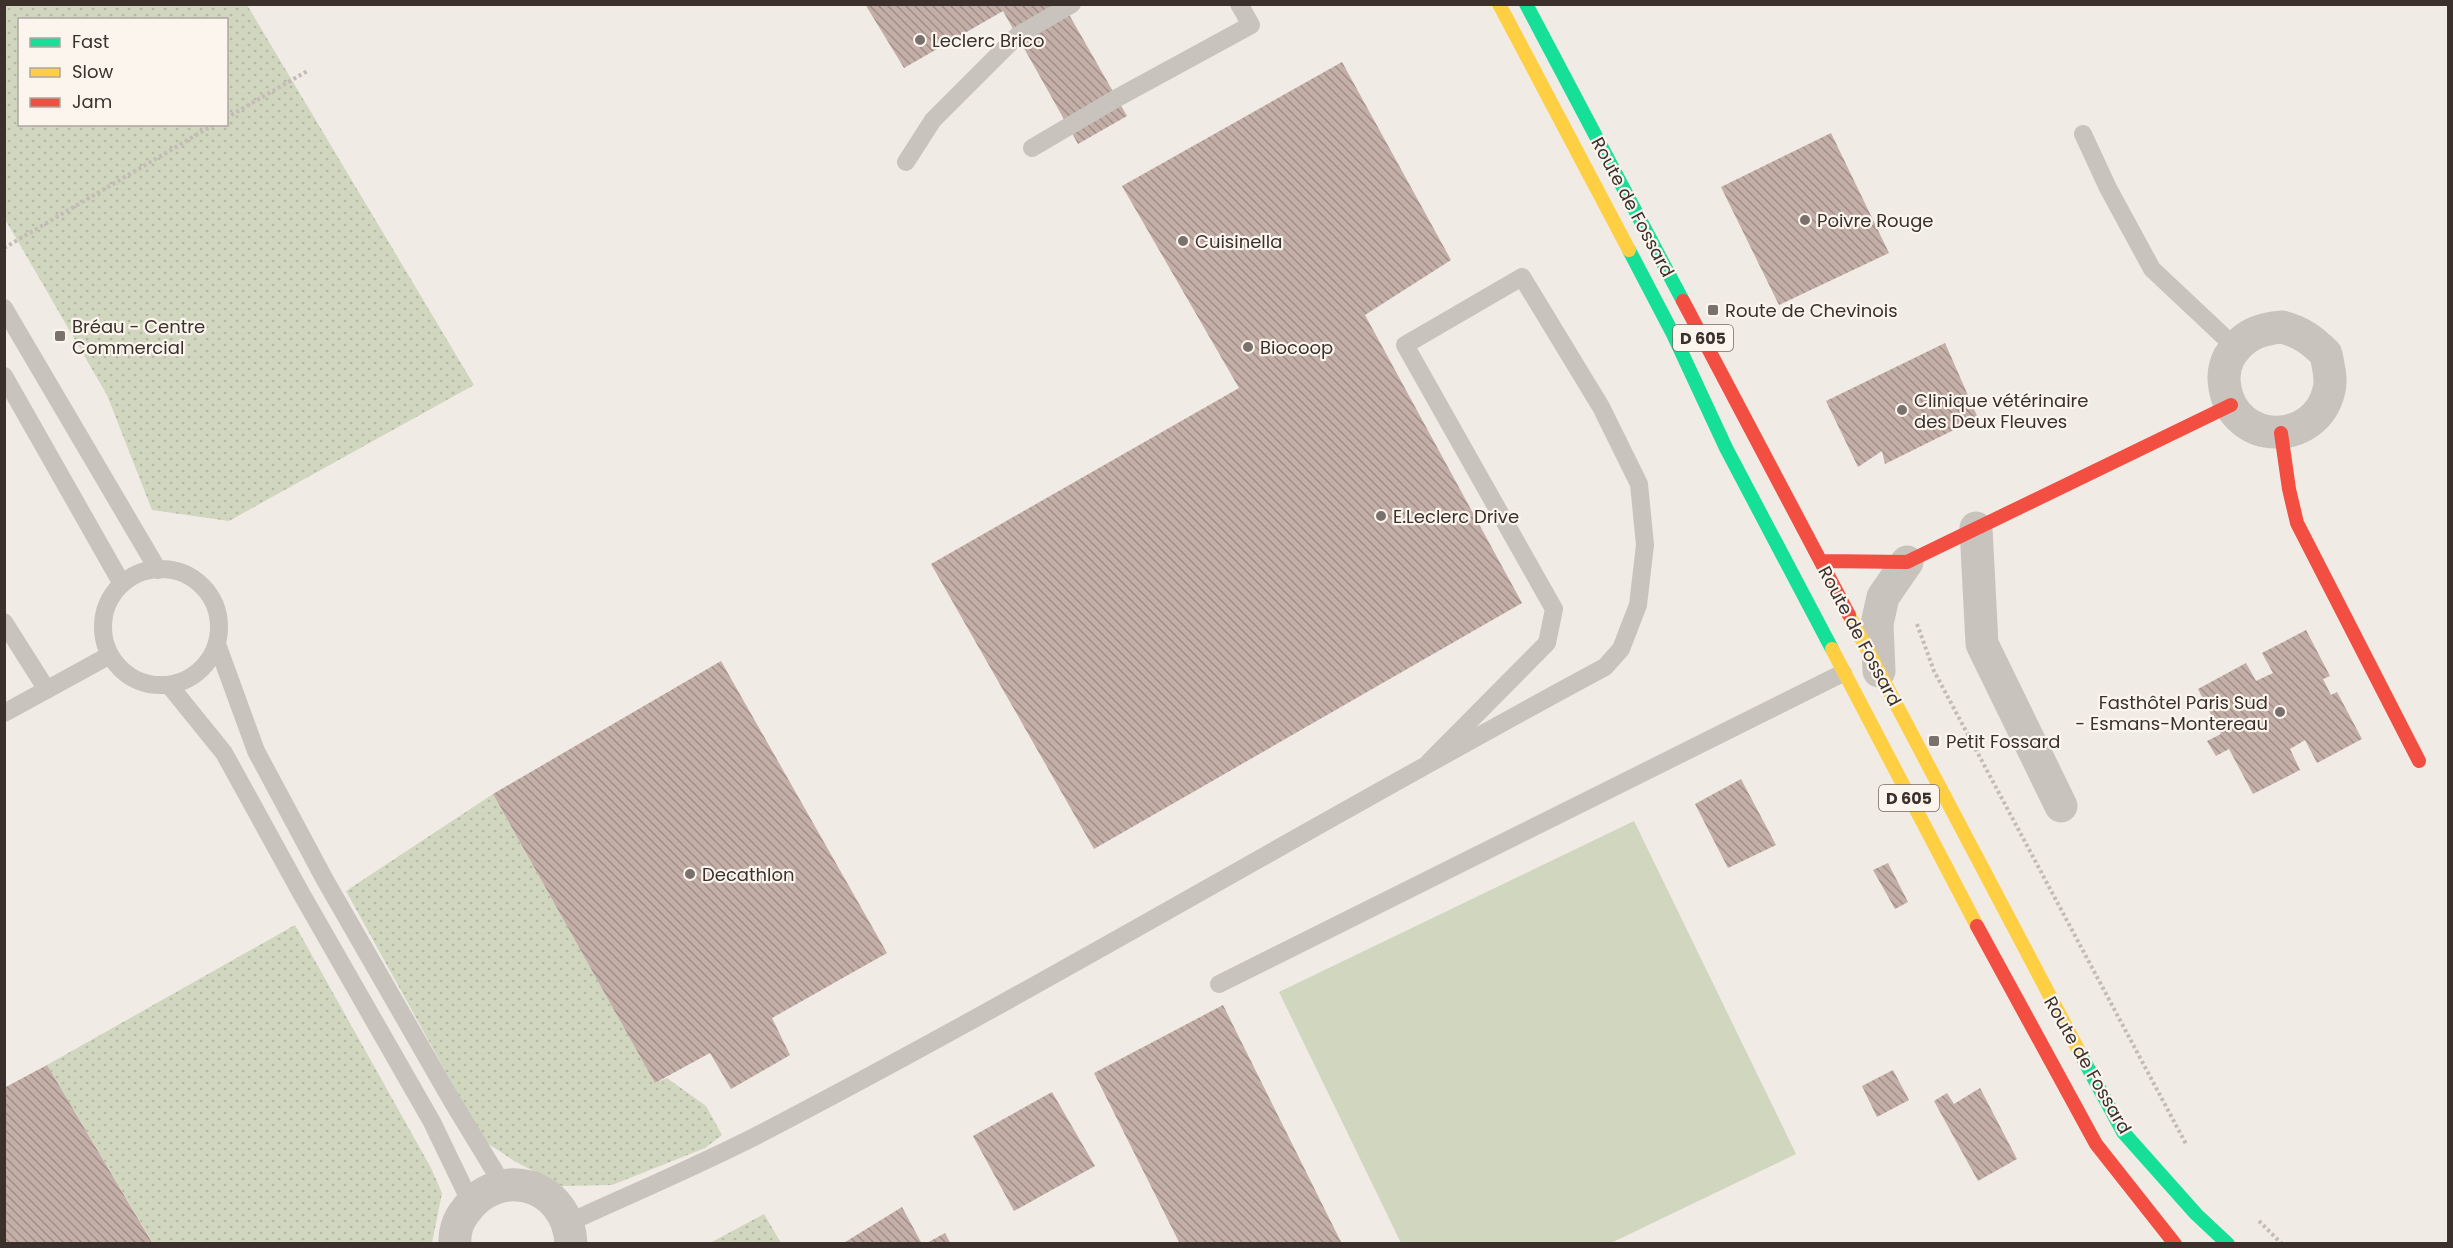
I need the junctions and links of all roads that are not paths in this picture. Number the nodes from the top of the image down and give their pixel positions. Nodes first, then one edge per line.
1 (1072, 4) edge
2 (1239, 4) edge
3 (1499, 4) edge
4 (1526, 4) edge
5 (2083, 134) dead end
6 (1032, 148) dead end
7 (906, 162) dead end
8 (4, 308) edge
9 (2235, 347) junction
10 (4, 376) edge
11 (2230, 405) junction
12 (2281, 433) junction
13 (1976, 528) junction
14 (1821, 561) junction
15 (1907, 562) junction
16 (158, 570) junction
17 (122, 584) junction
18 (4, 622) edge
19 (217, 644) junction
20 (110, 655) junction
21 (1879, 671) junction
22 (1843, 673) junction
23 (169, 685) junction
24 (47, 690) junction
25 (4, 713) edge
26 (2419, 760) dead end
27 (1430, 762) junction
28 (2061, 806) dead end
29 (1219, 984) dead end
30 (503, 1185) junction
31 (471, 1203) junction
32 (570, 1233) edge
33 (455, 1244) edge
34 (2175, 1244) edge
35 (2228, 1244) edge

1 - 7 lane
2 - 6 lane
3 - 22 main road, Route de Fossard / D 605
4 - 14 main road, Route de Fossard / D 605
5 - 9 lane
8 - 16 lane
9 - 11 street
9 - 12 street
10 - 17 lane
11 - 12 street
11 - 13 main road
12 - 26 main road
13 - 15 main road
13 - 28 street
14 - 15 main road
14 - 21 main road, Route de Fossard / D 605
15 - 21 street
16 - 17 lane
16 - 19 lane
17 - 20 lane
18 - 24 lane
19 - 23 lane
19 - 30 lane
20 - 23 lane
20 - 24 lane
21 - 35 main road, Route de Fossard / D 605
22 - 29 lane
22 - 34 main road, Route de Fossard / D 605
23 - 31 lane
24 - 25 lane
27 - 27 lane
27 - 32 lane
30 - 31 street
30 - 32 street
31 - 33 street

